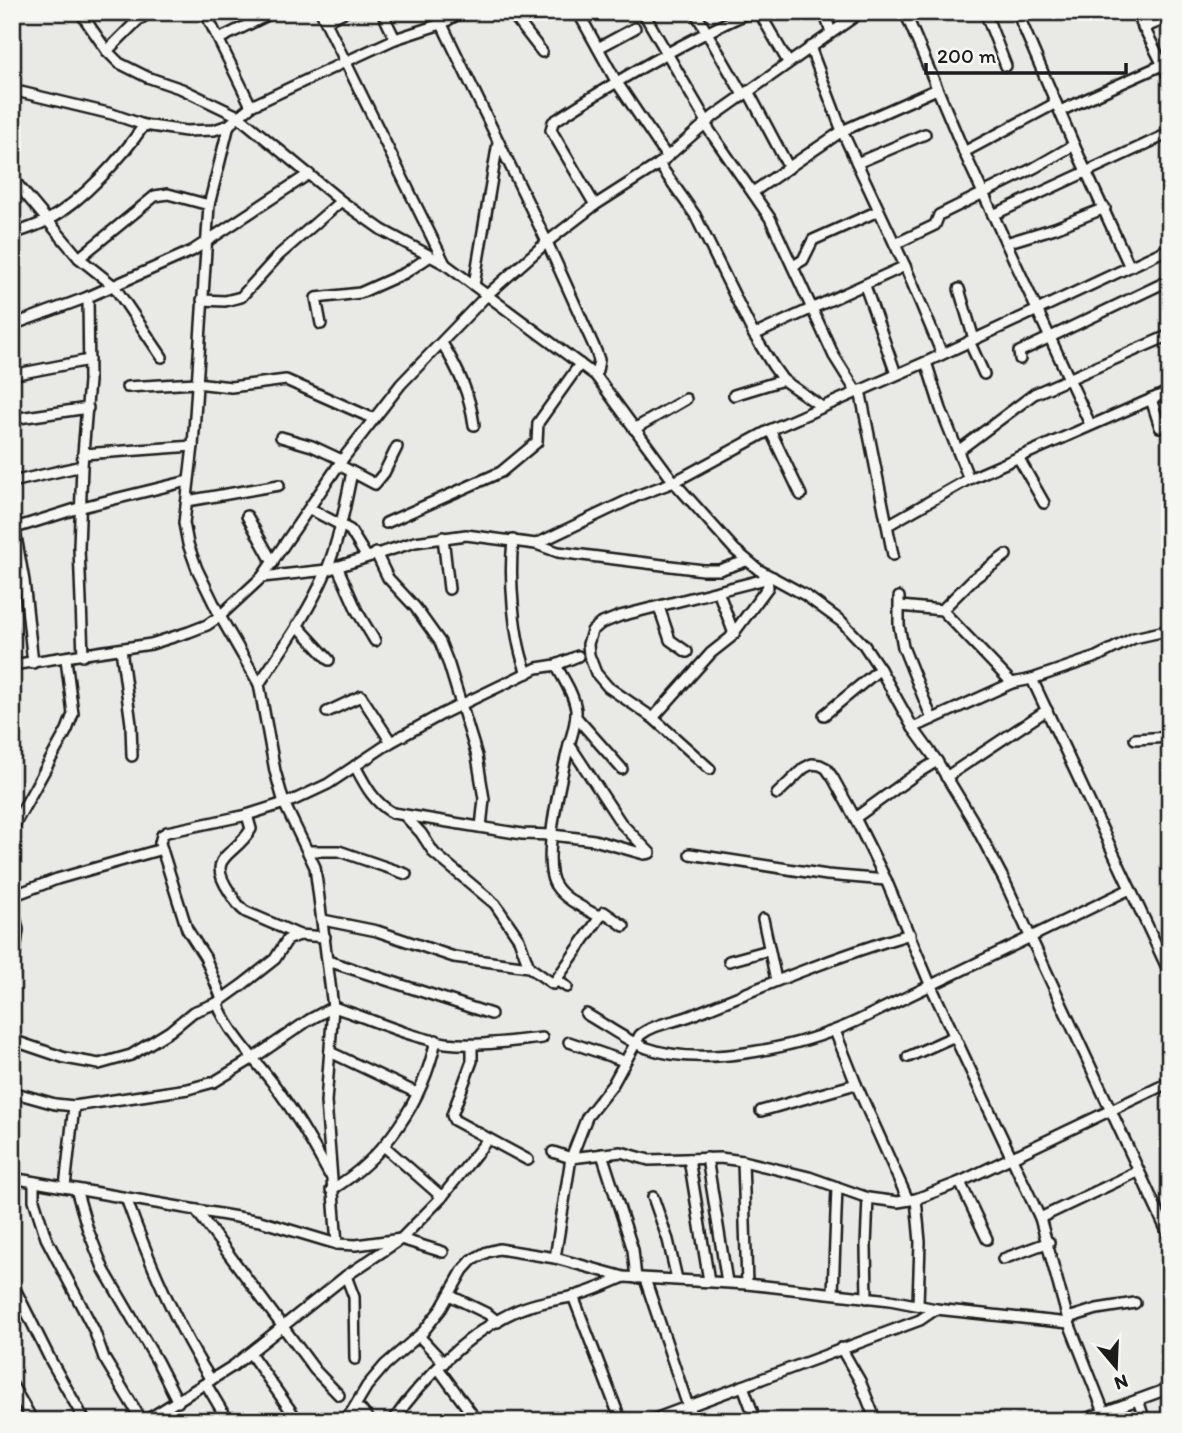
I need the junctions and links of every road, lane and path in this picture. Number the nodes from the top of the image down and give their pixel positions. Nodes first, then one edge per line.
1 (80, 12) edge
2 (150, 12) edge
3 (205, 12) edge
4 (274, 12) edge
5 (344, 12) edge
6 (382, 12) edge
7 (436, 12) edge
8 (462, 12) edge
9 (511, 12) edge
10 (578, 12) edge
11 (643, 12) edge
12 (695, 12) edge
13 (750, 12) edge
14 (759, 12) edge
15 (824, 12) edge
16 (861, 12) edge
17 (905, 12) edge
18 (985, 12) edge
19 (1017, 12) edge
20 (1136, 12) edge
21 (323, 17) edge
22 (1170, 18) edge
23 (441, 24) junction
24 (1143, 28) junction
25 (635, 29) dead end
26 (706, 32) junction
27 (831, 32) junction
28 (395, 38) junction
29 (219, 39) junction
30 (810, 47) junction
31 (598, 48) junction
32 (107, 51) junction
33 (542, 52) dead end
34 (666, 53) junction
35 (345, 62) junction
36 (788, 62) junction
37 (1162, 65) junction
38 (1006, 66) dead end
39 (1170, 79) edge
40 (616, 80) junction
41 (937, 89) junction
42 (12, 90) edge
43 (746, 93) junction
44 (251, 106) junction
45 (1058, 107) junction
46 (238, 116) junction
47 (706, 123) junction
48 (144, 125) junction
49 (229, 125) junction
50 (842, 131) junction
51 (1170, 133) edge
52 (925, 134) dead end
53 (498, 141) junction
54 (1074, 145) junction
55 (964, 152) junction
56 (667, 157) junction
57 (857, 163) junction
58 (659, 164) junction
59 (789, 169) junction
60 (1087, 173) junction
61 (309, 174) junction
62 (12, 178) edge
63 (753, 192) junction
64 (984, 193) junction
65 (341, 201) junction
66 (209, 205) junction
67 (595, 205) junction
68 (1105, 208) junction
69 (878, 211) junction
70 (993, 215) junction
71 (48, 220) junction
72 (12, 234) edge
73 (205, 241) junction
74 (547, 242) junction
75 (1006, 243) junction
76 (895, 244) junction
77 (1170, 248) edge
78 (429, 257) junction
79 (79, 258) junction
80 (445, 264) junction
81 (1129, 265) junction
82 (793, 266) junction
83 (905, 266) junction
84 (1170, 280) edge
85 (474, 285) junction
86 (114, 286) junction
87 (865, 286) junction
88 (959, 289) dead end
89 (487, 295) junction
90 (88, 297) junction
91 (202, 300) junction
92 (812, 307) junction
93 (1037, 309) junction
94 (321, 324) dead end
95 (12, 325) edge
96 (754, 335) junction
97 (1170, 335) edge
98 (1049, 337) junction
99 (971, 340) junction
100 (443, 343) junction
101 (942, 354) junction
102 (162, 357) dead end
103 (1020, 359) dead end
104 (89, 360) junction
105 (926, 362) junction
106 (580, 364) junction
107 (897, 374) junction
108 (984, 374) dead end
109 (12, 375) edge
110 (596, 376) junction
111 (1069, 379) junction
112 (783, 380) junction
113 (196, 383) junction
114 (127, 387) dead end
115 (858, 390) junction
116 (1170, 391) edge
117 (734, 395) dead end
118 (686, 399) dead end
119 (1151, 399) junction
120 (822, 407) junction
121 (88, 408) junction
122 (372, 418) junction
123 (12, 419) edge
124 (1090, 424) junction
125 (474, 425) dead end
126 (1170, 427) edge
127 (634, 429) junction
128 (770, 430) junction
129 (281, 437) dead end
130 (193, 446) junction
131 (397, 447) dead end
132 (958, 451) junction
133 (84, 454) junction
134 (1018, 457) junction
135 (340, 463) junction
136 (82, 466) junction
137 (352, 472) junction
138 (969, 479) junction
139 (188, 481) junction
140 (12, 482) edge
141 (674, 482) junction
142 (279, 485) dead end
143 (801, 495) dead end
144 (187, 501) junction
145 (1044, 503) dead end
146 (82, 507) junction
147 (310, 509) junction
148 (12, 514) edge
149 (247, 516) dead end
150 (386, 523) dead end
151 (341, 525) junction
152 (888, 525) junction
153 (14, 528) edge
154 (443, 537) junction
155 (513, 540) junction
156 (536, 544) junction
157 (376, 553) junction
158 (893, 555) dead end
159 (1006, 555) dead end
160 (366, 556) junction
161 (746, 561) junction
162 (273, 563) junction
163 (332, 568) junction
164 (262, 577) junction
165 (770, 578) junction
166 (449, 589) dead end
167 (718, 591) junction
168 (659, 607) junction
169 (942, 610) junction
170 (220, 616) junction
171 (297, 625) junction
172 (1170, 630) edge
173 (733, 634) junction
174 (375, 641) dead end
175 (121, 649) junction
176 (687, 652) dead end
177 (83, 656) junction
178 (578, 656) dead end
179 (66, 659) junction
180 (328, 660) dead end
181 (33, 663) junction
182 (12, 666) edge
183 (556, 666) junction
184 (880, 669) junction
185 (527, 673) junction
186 (1032, 679) junction
187 (1012, 682) junction
188 (259, 684) junction
189 (463, 704) junction
190 (1047, 710) junction
191 (327, 712) dead end
192 (824, 715) dead end
193 (576, 717) junction
194 (653, 718) junction
195 (932, 719) junction
196 (913, 728) junction
197 (1170, 737) edge
198 (1135, 739) dead end
199 (391, 742) junction
200 (569, 744) junction
201 (132, 756) dead end
202 (937, 761) junction
203 (355, 766) junction
204 (622, 769) dead end
205 (710, 769) dead end
206 (946, 777) junction
207 (777, 794) dead end
208 (284, 803) junction
209 (247, 815) junction
210 (405, 816) junction
211 (855, 818) junction
212 (481, 827) junction
213 (12, 829) edge
214 (552, 835) junction
215 (162, 849) junction
216 (308, 851) junction
217 (690, 854) dead end
218 (406, 874) dead end
219 (886, 880) junction
220 (1130, 889) junction
221 (12, 896) edge
222 (12, 902) edge
223 (600, 917) junction
224 (763, 919) dead end
225 (323, 920) junction
226 (624, 926) dead end
227 (910, 934) junction
228 (299, 935) junction
229 (1031, 936) junction
230 (325, 937) junction
231 (769, 950) junction
232 (328, 961) junction
233 (729, 961) dead end
234 (529, 967) junction
235 (12, 973) edge
236 (1170, 974) edge
237 (556, 980) junction
238 (776, 981) junction
239 (930, 984) junction
240 (568, 987) dead end
241 (219, 1001) junction
242 (333, 1007) junction
243 (491, 1014) dead end
244 (586, 1014) dead end
245 (835, 1031) junction
246 (956, 1036) junction
247 (542, 1038) dead end
248 (12, 1040) edge
249 (436, 1040) junction
250 (569, 1042) dead end
251 (635, 1042) junction
252 (472, 1045) junction
253 (330, 1052) junction
254 (908, 1057) dead end
255 (252, 1059) junction
256 (624, 1061) junction
257 (1170, 1082) edge
258 (856, 1084) junction
259 (12, 1093) edge
260 (417, 1093) junction
261 (74, 1106) junction
262 (761, 1111) dead end
263 (1111, 1111) junction
264 (488, 1139) junction
265 (385, 1147) junction
266 (554, 1152) dead end
267 (602, 1154) junction
268 (571, 1158) junction
269 (707, 1158) junction
270 (1013, 1158) junction
271 (689, 1159) junction
272 (528, 1160) dead end
273 (743, 1161) junction
274 (1139, 1171) junction
275 (12, 1178) edge
276 (331, 1179) junction
277 (34, 1182) junction
278 (960, 1182) junction
279 (65, 1187) junction
280 (837, 1187) junction
281 (76, 1189) junction
282 (331, 1190) junction
283 (442, 1197) junction
284 (653, 1197) dead end
285 (126, 1198) junction
286 (868, 1198) junction
287 (912, 1199) junction
288 (196, 1210) junction
289 (1040, 1218) junction
290 (1170, 1238) edge
291 (401, 1239) junction
292 (987, 1239) dead end
293 (1049, 1242) junction
294 (337, 1244) junction
295 (443, 1252) dead end
296 (555, 1258) junction
297 (1003, 1259) dead end
298 (345, 1276) junction
299 (625, 1278) junction
300 (641, 1279) junction
301 (677, 1279) junction
302 (709, 1281) junction
303 (727, 1282) junction
304 (12, 1283) edge
305 (747, 1284) junction
306 (833, 1293) junction
307 (449, 1295) junction
308 (573, 1296) junction
309 (867, 1298) junction
310 (1135, 1303) dead end
311 (918, 1304) junction
312 (936, 1309) junction
313 (1069, 1320) junction
314 (498, 1322) junction
315 (283, 1326) junction
316 (419, 1336) junction
317 (841, 1348) junction
318 (250, 1353) junction
319 (355, 1359) dead end
320 (441, 1366) junction
321 (208, 1382) junction
322 (12, 1385) edge
323 (743, 1386) junction
324 (1170, 1388) edge
325 (339, 1395) dead end
326 (1138, 1400) junction
327 (178, 1402) junction
328 (688, 1405) junction
329 (352, 1411) junction
330 (1104, 1412) junction
331 (296, 1418) dead end
332 (33, 1421) edge
333 (85, 1421) edge
334 (143, 1421) edge
335 (228, 1421) edge
336 (344, 1421) edge
337 (370, 1421) edge
338 (393, 1421) edge
339 (477, 1421) edge
340 (621, 1421) edge
341 (649, 1421) edge
342 (692, 1421) edge
343 (756, 1421) edge
344 (876, 1421) edge
345 (1080, 1421) edge
346 (1145, 1421) edge

1 - 32 street
2 - 32 street
3 - 29 street
4 - 29 street
5 - 21 street
6 - 28 street
7 - 23 street
8 - 23 street
9 - 33 street
10 - 31 street
11 - 34 street
12 - 26 street
13 - 26 street
14 - 36 street
15 - 27 street
16 - 27 street
17 - 41 street
18 - 38 street
19 - 45 street
20 - 24 street
21 - 35 street
22 - 24 street
23 - 28 street
23 - 53 street
24 - 37 street
25 - 31 street
26 - 34 street
26 - 43 street
27 - 30 street
28 - 35 street
29 - 44 street
30 - 36 street
30 - 50 street
31 - 40 street
32 - 46 street
34 - 40 street
34 - 47 street
35 - 44 street
35 - 80 street
36 - 43 street
37 - 39 street
37 - 45 street
40 - 56 street
40 - 67 street
41 - 50 street
41 - 55 street
42 - 48 street
43 - 47 street
43 - 59 street
44 - 46 street
45 - 54 street
45 - 55 street
46 - 49 street
46 - 61 street
47 - 56 street
47 - 63 street
48 - 49 street
48 - 71 street
49 - 66 street
50 - 57 street
50 - 59 street
51 - 60 street
52 - 57 street
53 - 74 street
53 - 85 street
54 - 60 street
54 - 64 street
55 - 64 street
56 - 58 street
57 - 69 street
58 - 67 street
58 - 96 street
59 - 63 street
60 - 68 street
60 - 70 street
61 - 65 street
61 - 73 street
62 - 71 street
63 - 82 street
64 - 70 street
64 - 76 street
65 - 78 street
65 - 91 street
66 - 73 street
66 - 79 street
67 - 74 street
68 - 75 street
68 - 81 street
69 - 76 street
69 - 82 street
70 - 75 street
71 - 72 street
71 - 79 street
73 - 86 street
73 - 91 street
74 - 89 street
74 - 110 street
75 - 93 street
76 - 83 street
77 - 81 street
78 - 80 street
78 - 94 street
79 - 86 street
80 - 85 street
81 - 93 street
82 - 92 street
83 - 87 street
83 - 101 street
84 - 98 street
85 - 89 street
86 - 90 street
86 - 102 street
87 - 92 street
87 - 107 street
88 - 99 street
89 - 100 street
89 - 106 street
90 - 95 street
90 - 104 street
91 - 113 street
92 - 96 street
92 - 115 street
93 - 98 street
93 - 99 street
96 - 112 street
97 - 111 street
98 - 103 street
98 - 111 street
99 - 101 street
99 - 108 street
100 - 122 street
100 - 125 street
101 - 105 street
104 - 109 street
104 - 121 street
105 - 107 street
105 - 132 street
106 - 110 street
106 - 150 street
107 - 115 street
110 - 127 street
111 - 124 street
111 - 132 street
112 - 117 street
112 - 120 street
113 - 114 street
113 - 122 street
113 - 130 street
115 - 120 street
115 - 152 street
116 - 119 street
118 - 127 street
119 - 124 street
119 - 126 street
120 - 128 street
121 - 123 street
121 - 133 street
122 - 135 street
124 - 134 street
127 - 141 street
128 - 141 street
128 - 143 street
129 - 135 street
130 - 133 street
130 - 139 street
131 - 137 street
132 - 138 street
133 - 136 street
134 - 138 street
134 - 145 street
135 - 137 street
135 - 147 street
136 - 140 street
136 - 146 street
137 - 151 street
138 - 152 street
139 - 144 street
139 - 146 street
141 - 156 street
141 - 161 street
142 - 144 street
144 - 170 street
146 - 153 street
146 - 177 street
147 - 151 street
147 - 162 street
148 - 153 street
149 - 162 street
151 - 160 street
151 - 163 street
152 - 158 street
153 - 181 street
154 - 155 street
154 - 157 street
154 - 166 street
155 - 156 street
155 - 185 street
156 - 161 street
157 - 160 street
157 - 189 street
159 - 169 street
160 - 163 street
161 - 165 street
162 - 164 street
163 - 164 street
163 - 171 street
163 - 174 street
164 - 170 street
165 - 167 street
165 - 173 street
165 - 184 street
167 - 168 street
167 - 173 street
168 - 176 street
168 - 194 street
169 - 187 street
169 - 195 street
170 - 175 street
170 - 188 street
171 - 180 street
171 - 188 street
172 - 186 street
173 - 194 street
175 - 177 street
175 - 201 street
177 - 179 street
178 - 183 street
179 - 181 street
179 - 213 street
181 - 182 street
183 - 185 street
183 - 193 street
184 - 192 street
184 - 196 street
185 - 189 street
186 - 187 street
186 - 190 street
187 - 195 street
188 - 208 street
189 - 199 street
189 - 212 street
190 - 206 street
190 - 220 street
191 - 199 street
193 - 200 street
193 - 204 street
194 - 205 street
195 - 196 street
196 - 202 street
197 - 198 street
199 - 203 street
200 - 214 street
200 - 214 street
202 - 206 street
202 - 211 street
203 - 208 street
203 - 210 street
206 - 229 street
207 - 211 street
208 - 209 street
208 - 216 street
209 - 215 street
209 - 228 street
210 - 212 street
210 - 234 street
211 - 219 street
212 - 214 street
214 - 223 street
215 - 221 street
215 - 241 street
216 - 218 street
216 - 225 street
217 - 219 street
219 - 227 street
220 - 229 street
220 - 236 street
222 - 235 street
223 - 226 street
223 - 237 street
224 - 231 street
225 - 230 street
225 - 234 street
227 - 238 street
227 - 239 street
228 - 230 street
228 - 241 street
229 - 239 street
229 - 263 street
230 - 232 street
231 - 233 street
231 - 238 street
232 - 242 street
232 - 243 street
234 - 237 street
237 - 240 street
238 - 251 street
239 - 245 street
239 - 246 street
241 - 248 street
241 - 255 street
242 - 249 street
242 - 253 street
242 - 255 street
244 - 251 street
245 - 251 street
245 - 258 street
246 - 254 street
246 - 270 street
247 - 252 street
249 - 252 street
249 - 260 street
250 - 256 street
251 - 256 street
252 - 264 street
253 - 260 street
253 - 276 street
255 - 261 street
255 - 276 street
256 - 268 street
257 - 263 street
258 - 262 street
258 - 287 street
259 - 261 street
260 - 265 street
261 - 279 street
263 - 270 street
263 - 274 street
264 - 272 street
264 - 283 street
265 - 282 street
265 - 283 street
266 - 268 street
267 - 268 street
267 - 271 street
267 - 300 street
268 - 296 street
269 - 271 street
269 - 273 street
269 - 303 street
270 - 278 street
270 - 289 street
271 - 302 street
273 - 280 street
273 - 305 street
274 - 289 street
274 - 290 street
275 - 277 street
276 - 282 street
277 - 279 street
277 - 334 street
278 - 287 street
278 - 292 street
279 - 281 street
280 - 286 street
280 - 306 street
281 - 285 street
281 - 327 street
282 - 294 street
283 - 291 street
284 - 301 street
285 - 288 street
285 - 321 street
286 - 287 street
286 - 309 street
287 - 311 street
288 - 294 street
288 - 315 street
289 - 293 street
291 - 294 street
291 - 295 street
291 - 298 street
293 - 297 street
293 - 313 street
296 - 299 street
296 - 307 street
298 - 315 street
298 - 319 street
299 - 300 street
299 - 308 street
300 - 301 street
300 - 328 street
301 - 302 street
302 - 303 street
303 - 305 street
304 - 333 street
305 - 306 street
306 - 309 street
307 - 314 street
307 - 316 street
308 - 314 street
308 - 340 street
309 - 311 street
310 - 313 street
311 - 312 street
312 - 313 street
312 - 317 street
313 - 330 street
314 - 320 street
315 - 318 street
315 - 325 street
316 - 320 street
316 - 329 street
317 - 323 street
317 - 344 street
318 - 321 street
318 - 331 street
320 - 338 street
320 - 339 street
321 - 327 street
321 - 335 street
322 - 332 street
323 - 328 street
323 - 343 street
324 - 326 street
326 - 330 street
326 - 346 street
327 - 334 street
328 - 341 street
328 - 342 street
329 - 336 street
329 - 337 street
330 - 345 street

